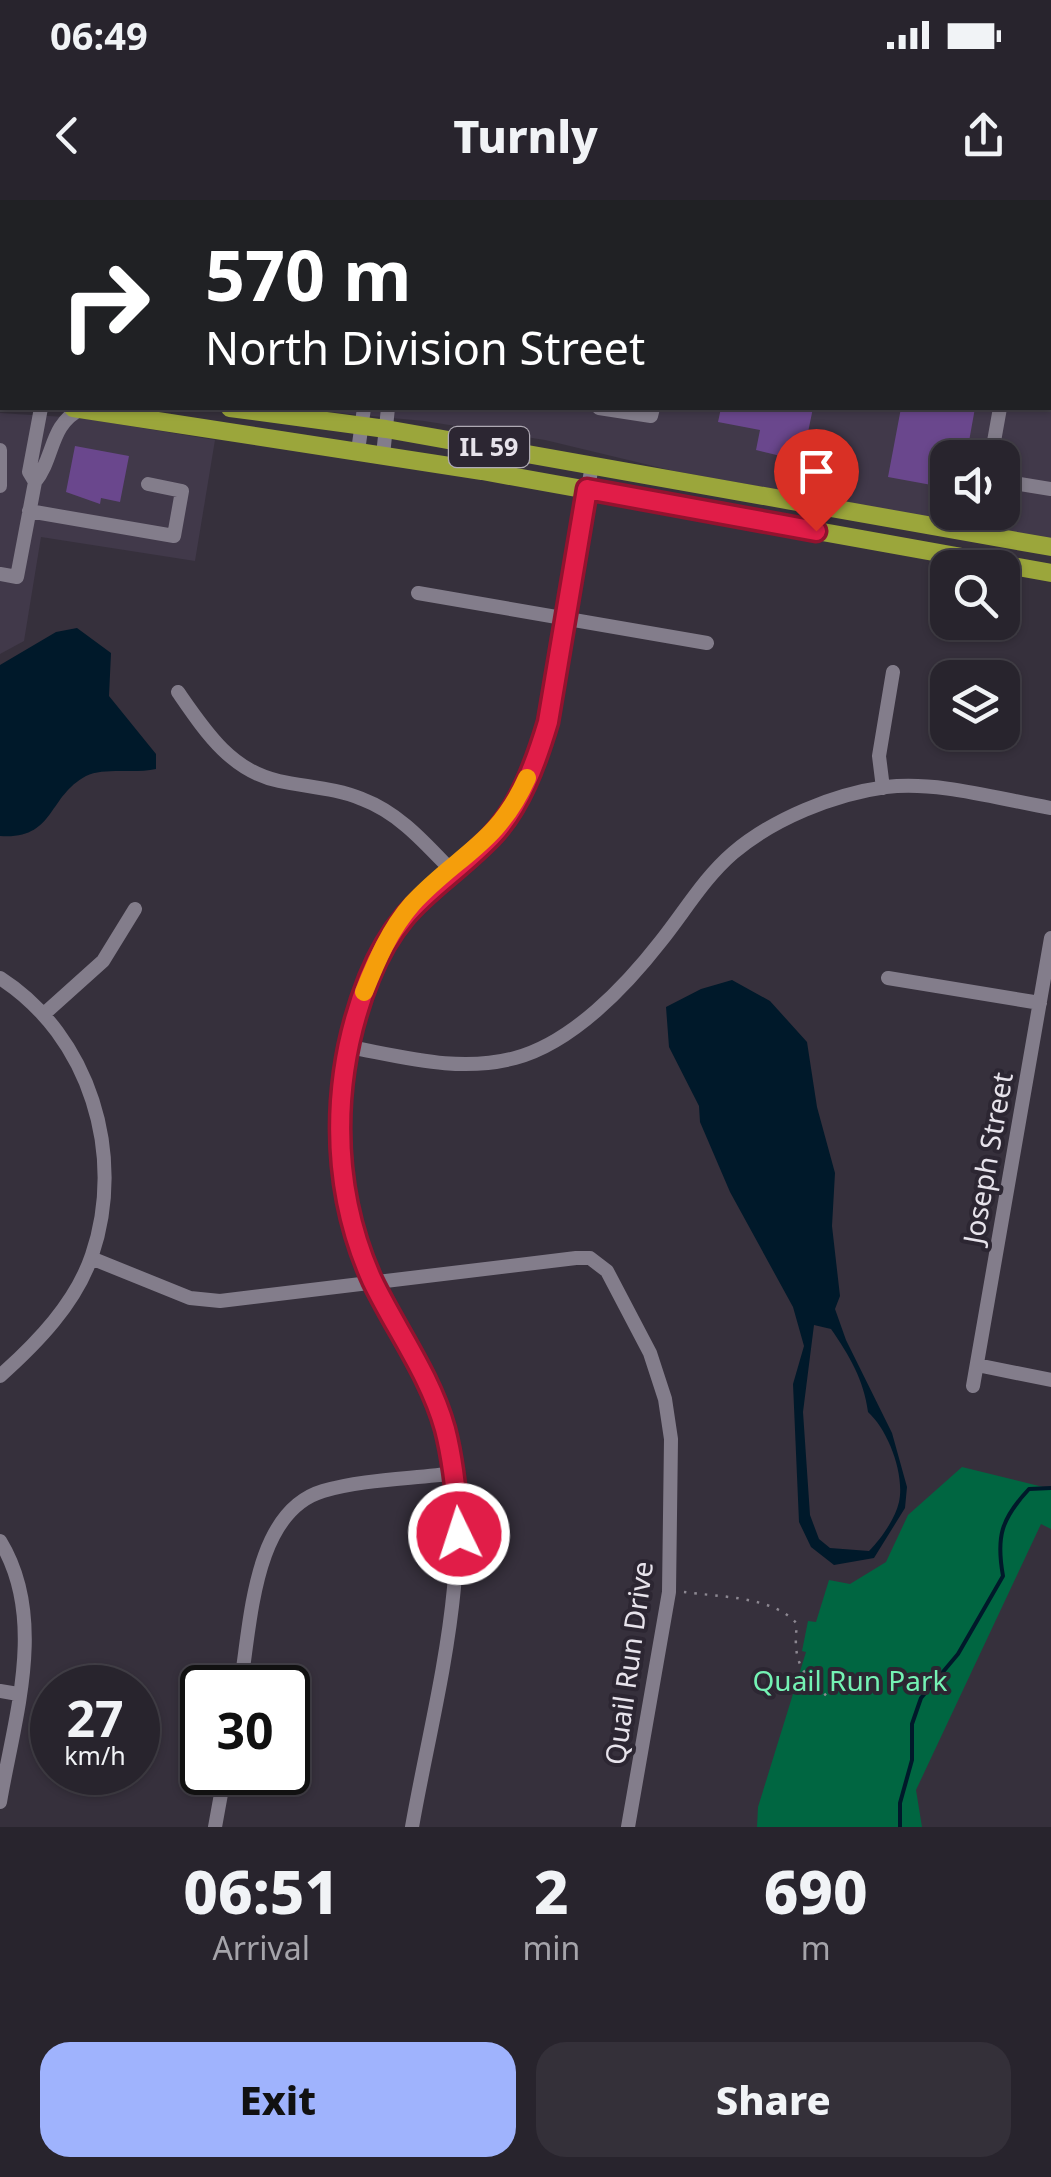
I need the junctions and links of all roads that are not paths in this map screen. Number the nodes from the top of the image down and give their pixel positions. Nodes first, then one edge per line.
1 (41, 410) edge
2 (75, 410) edge
3 (90, 410) edge
4 (260, 410) edge
5 (388, 410) edge
6 (612, 410) edge
7 (652, 410) edge
8 (1000, 410) edge
9 (363, 417) edge
10 (386, 429) junction
11 (994, 440) edge
12 (0, 450) edge
13 (358, 451) junction
14 (383, 455) junction
15 (592, 464) junction
16 (34, 482) junction
17 (148, 484) dead end
18 (1020, 484) edge
19 (0, 486) edge
20 (587, 489) junction
21 (1051, 489) edge
22 (29, 511) junction
23 (1051, 547) edge
24 (1051, 572) edge
25 (1, 578) edge
26 (418, 592) dead end
27 (565, 618) junction
28 (707, 644) dead end
29 (894, 672) dead end
30 (178, 692) dead end
31 (884, 788) junction
32 (1051, 808) edge
33 (451, 870) junction
34 (135, 909) dead end
35 (1051, 938) edge
36 (0, 978) edge
37 (888, 978) dead end
38 (1040, 1003) junction
39 (44, 1014) junction
40 (350, 1047) junction
41 (91, 1258) junction
42 (372, 1280) junction
43 (977, 1365) junction
44 (0, 1376) edge
45 (1051, 1380) edge
46 (973, 1386) dead end
47 (454, 1473) junction
48 (0, 1541) edge
49 (244, 1665) edge
50 (0, 1691) edge
51 (18, 1694) junction
52 (221, 1795) edge
53 (0, 1802) edge
54 (215, 1827) edge
55 (412, 1827) edge
56 (628, 1827) edge

1 - 16 street
2 - 16 street
3 - 13 main road, IL 59
4 - 9 main road, IL 59
5 - 10 street
6 - 7 street
8 - 11 street
9 - 10 main road, IL 59
9 - 13 street
10 - 14 street
10 - 15 main road, IL 59
12 - 19 street
13 - 14 main road, IL 59
14 - 20 main road, IL 59
15 - 20 street
15 - 23 main road, IL 59
16 - 22 street
17 - 22 street
18 - 21 street
20 - 24 main road, IL 59
20 - 27 street
22 - 25 street
26 - 27 street
27 - 28 street
27 - 33 street
29 - 31 street
30 - 33 street
31 - 32 street
31 - 40 street
33 - 40 street
34 - 39 street
35 - 38 street, Joseph Street
36 - 39 street
37 - 38 street
38 - 43 street, Joseph Street
39 - 41 street
40 - 42 street
41 - 42 street, Quail Run Drive
41 - 44 street
42 - 47 street
42 - 56 street, Quail Run Drive
43 - 45 street
43 - 46 street, Joseph Street
47 - 49 street
47 - 55 street
48 - 51 street
50 - 51 street
51 - 53 street
52 - 54 street

